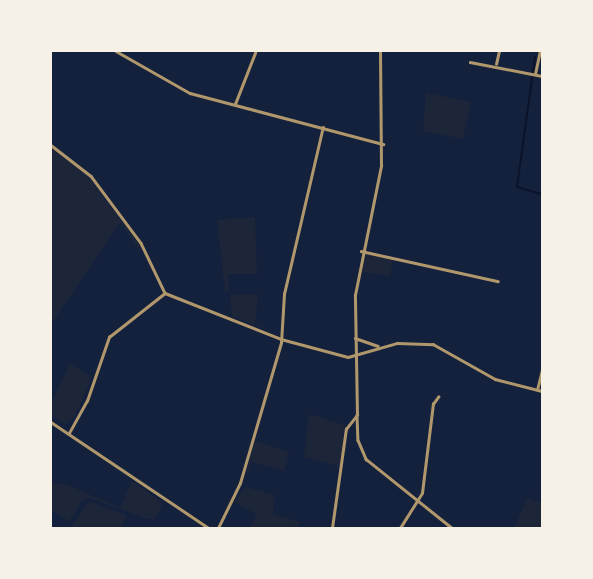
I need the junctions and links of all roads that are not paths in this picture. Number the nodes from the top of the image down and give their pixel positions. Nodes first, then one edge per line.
1 (116, 51) edge
2 (380, 51) edge
3 (499, 51) edge
4 (540, 51) edge
5 (255, 52) dead end
6 (470, 62) dead end
7 (496, 64) junction
8 (535, 74) junction
9 (542, 76) edge
10 (235, 104) junction
11 (323, 127) junction
12 (383, 144) junction
13 (51, 145) edge
14 (361, 251) junction
15 (498, 281) dead end
16 (165, 293) junction
17 (355, 338) junction
18 (281, 339) junction
19 (378, 346) junction
20 (356, 356) junction
21 (542, 370) edge
22 (537, 390) junction
23 (542, 391) edge
24 (438, 397) dead end
25 (356, 415) junction
26 (51, 422) edge
27 (69, 433) junction
28 (418, 499) junction
29 (209, 528) edge
30 (218, 528) edge
31 (332, 528) edge
32 (400, 528) edge
33 (452, 528) edge

1 - 10 street
2 - 12 street
3 - 7 street
4 - 8 street
5 - 10 street
6 - 7 street
7 - 8 street
8 - 9 street
10 - 11 street
11 - 12 street
11 - 18 street
12 - 14 street
13 - 16 street
14 - 15 street
14 - 17 street
16 - 18 street
16 - 27 street
17 - 19 street
17 - 20 street
18 - 20 street
18 - 30 street
19 - 20 street
19 - 22 street
20 - 25 street
21 - 22 street
22 - 23 street
24 - 28 street
25 - 28 street
25 - 31 street
26 - 27 street
27 - 29 street
28 - 32 street
28 - 33 street

